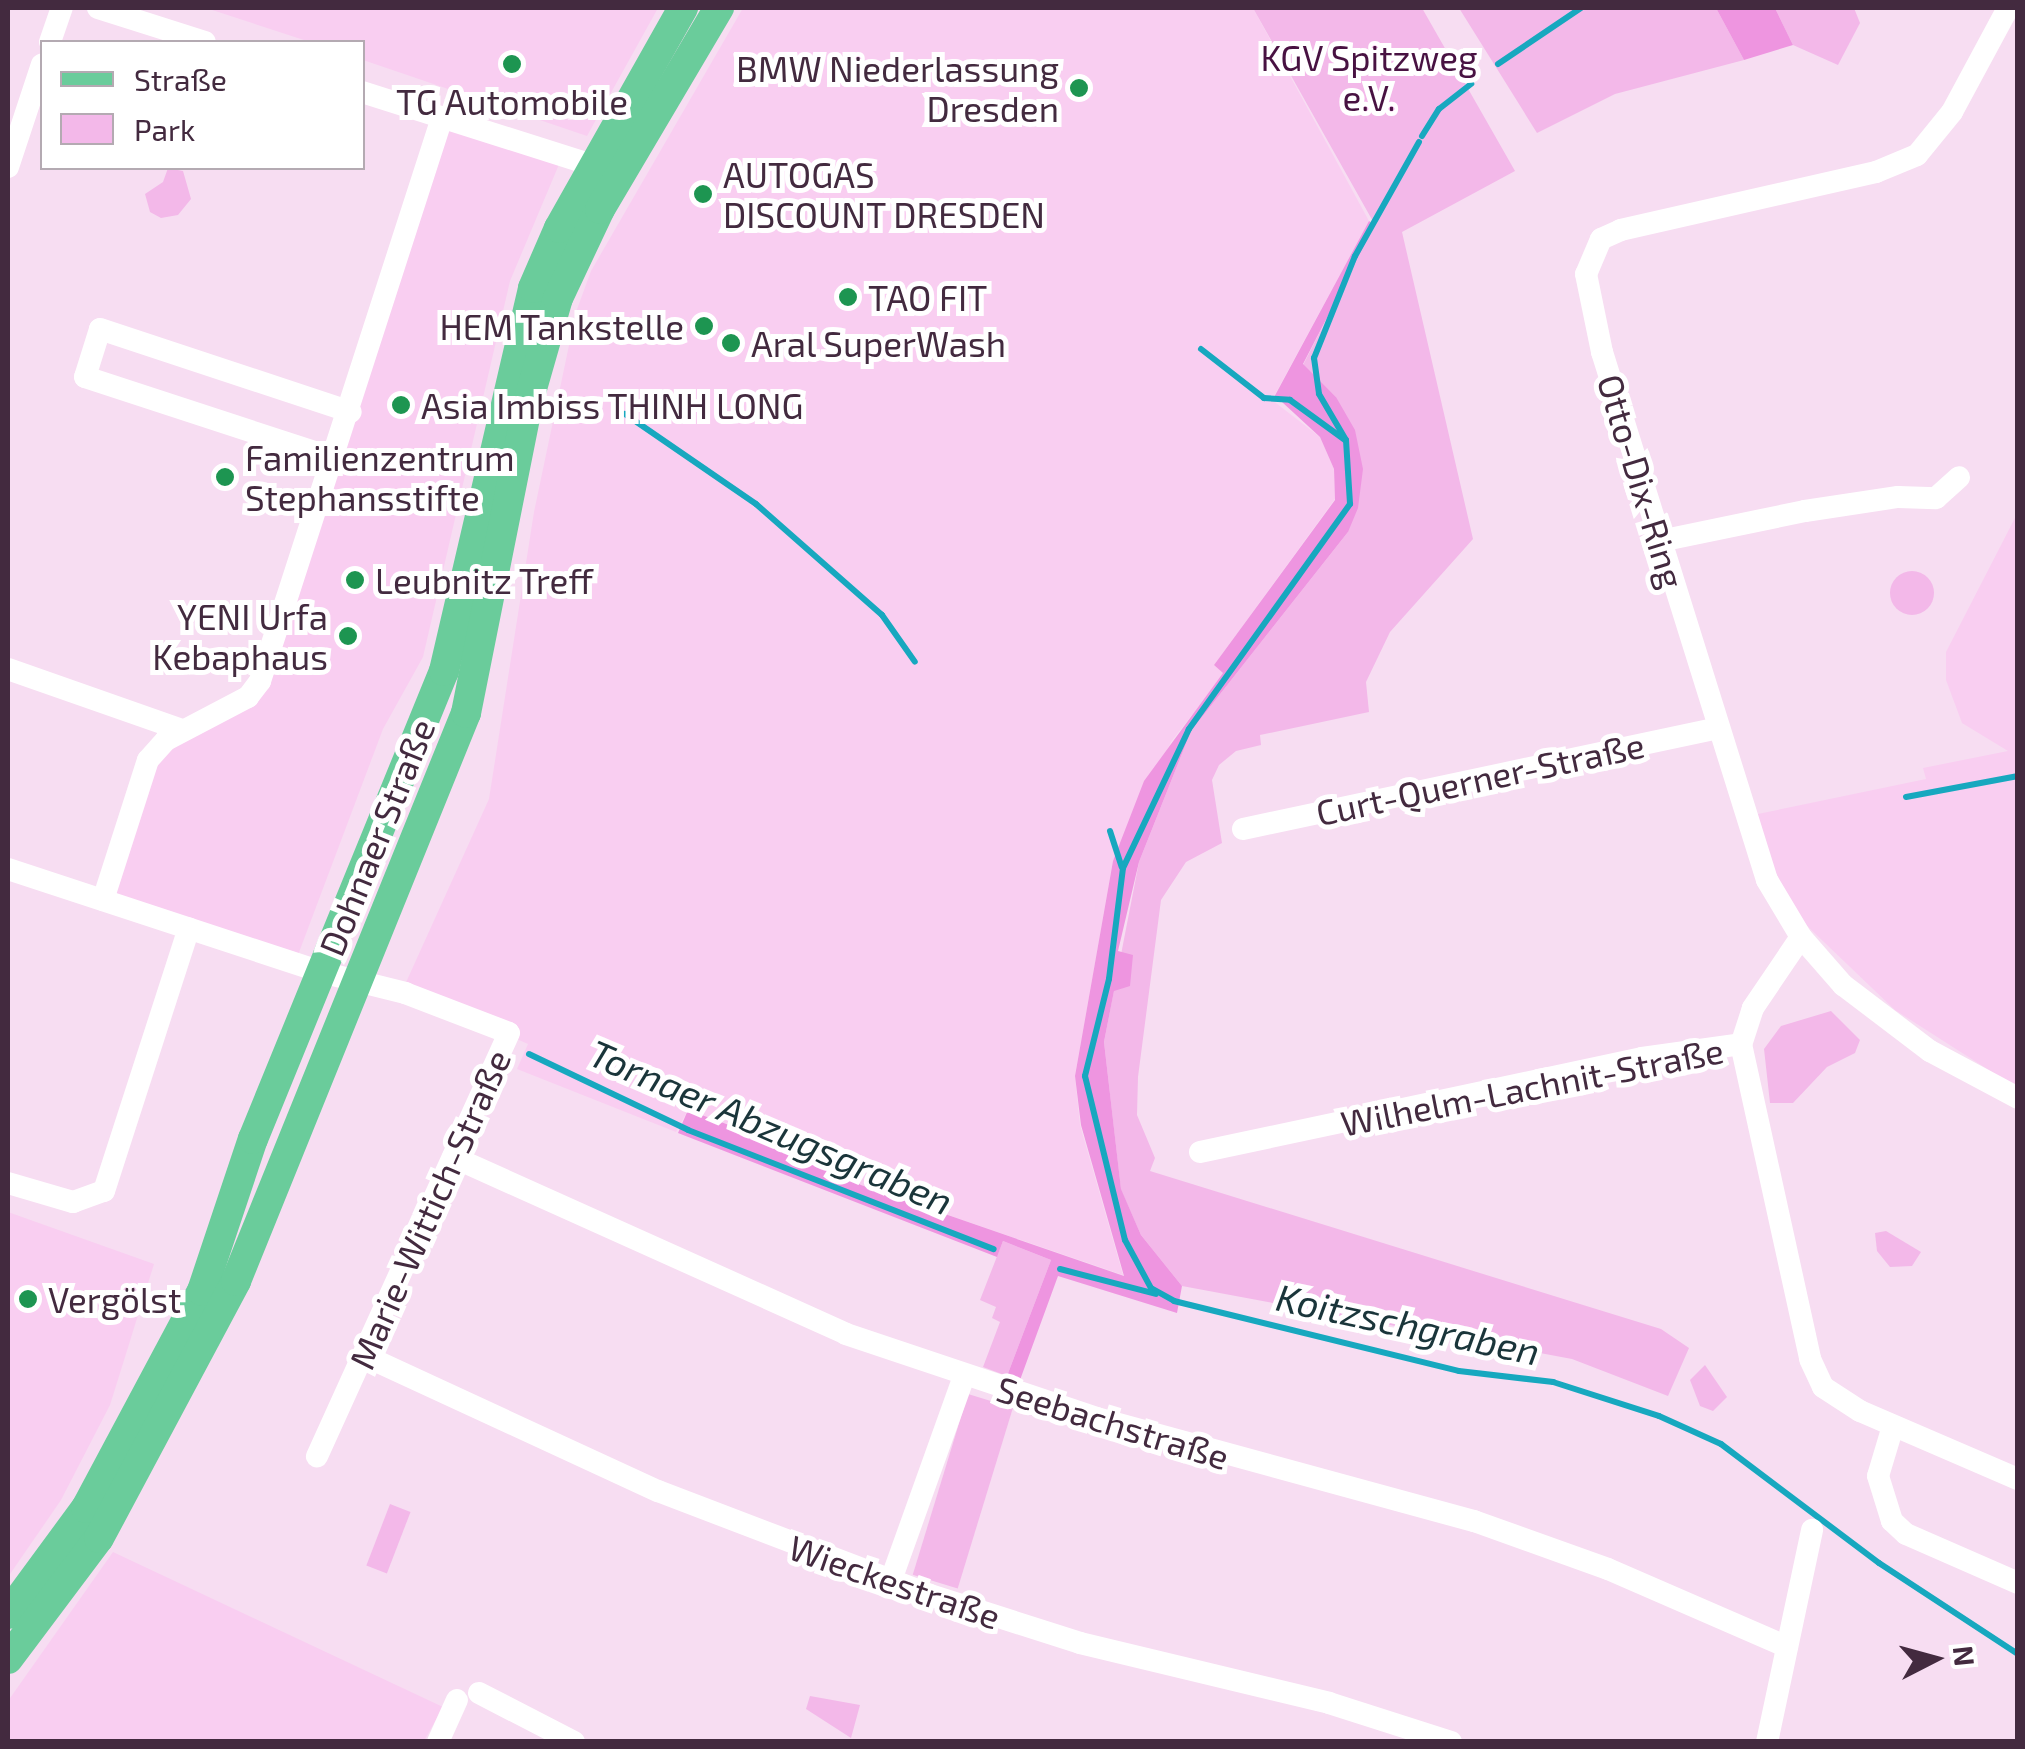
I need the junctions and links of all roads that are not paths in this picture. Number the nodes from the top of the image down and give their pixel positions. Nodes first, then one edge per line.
1 (62, 8) edge
2 (98, 8) edge
3 (683, 8) edge
4 (719, 8) edge
5 (2008, 8) edge
6 (51, 40) edge
7 (199, 40) edge
8 (40, 70) edge
9 (365, 93) edge
10 (442, 118) junction
11 (595, 166) junction
12 (8, 167) edge
13 (351, 412) junction
14 (336, 459) junction
15 (1959, 477) dead end
16 (1660, 541) junction
17 (8, 669) edge
18 (1717, 728) junction
19 (182, 730) junction
20 (1243, 830) dead end
21 (8, 869) edge
22 (103, 900) junction
23 (189, 928) junction
24 (1801, 937) junction
25 (321, 972) junction
26 (359, 981) junction
27 (1741, 1044) junction
28 (2018, 1098) edge
29 (1200, 1152) dead end
30 (454, 1157) junction
31 (8, 1184) edge
32 (363, 1355) junction
33 (964, 1376) junction
34 (1894, 1426) junction
35 (317, 1456) dead end
36 (2018, 1479) edge
37 (1812, 1530) dead end
38 (891, 1580) junction
39 (2018, 1583) edge
40 (8, 1614) edge
41 (1788, 1647) junction
42 (8, 1659) edge
43 (438, 1742) edge
44 (574, 1742) edge
45 (1450, 1742) edge
46 (1766, 1742) edge

1 - 6 street
2 - 7 street
3 - 11 main road, Dohnaer Straße
4 - 26 main road, Dohnaer Straße
5 - 16 street, Otto-Dix-Ring
8 - 12 street
9 - 10 street
10 - 11 street
10 - 13 street
11 - 25 main road, Dohnaer Straße
13 - 14 street
13 - 14 street
14 - 19 street
15 - 16 street
16 - 18 street, Otto-Dix-Ring
17 - 19 street
18 - 20 street, Curt-Querner-Straße
18 - 24 street, Otto-Dix-Ring
19 - 22 street
21 - 22 street, Marie-Wittich-Straße
22 - 23 street, Marie-Wittich-Straße
23 - 25 street, Marie-Wittich-Straße
23 - 31 street
24 - 27 street, Wilhelm-Lachnit-Straße
24 - 28 street, Otto-Dix-Ring
25 - 26 street, Marie-Wittich-Straße
25 - 40 main road, Dohnaer Straße
26 - 30 street, Marie-Wittich-Straße
26 - 42 main road, Dohnaer Straße
27 - 29 street, Wilhelm-Lachnit-Straße
27 - 34 street
30 - 32 street, Marie-Wittich-Straße
30 - 33 street, Seebachstraße
32 - 35 street, Marie-Wittich-Straße
32 - 38 street, Wieckestraße
33 - 38 street
33 - 41 street, Seebachstraße
34 - 36 street
34 - 39 street
37 - 41 street
38 - 45 street, Wieckestraße
41 - 46 street
43 - 44 street

